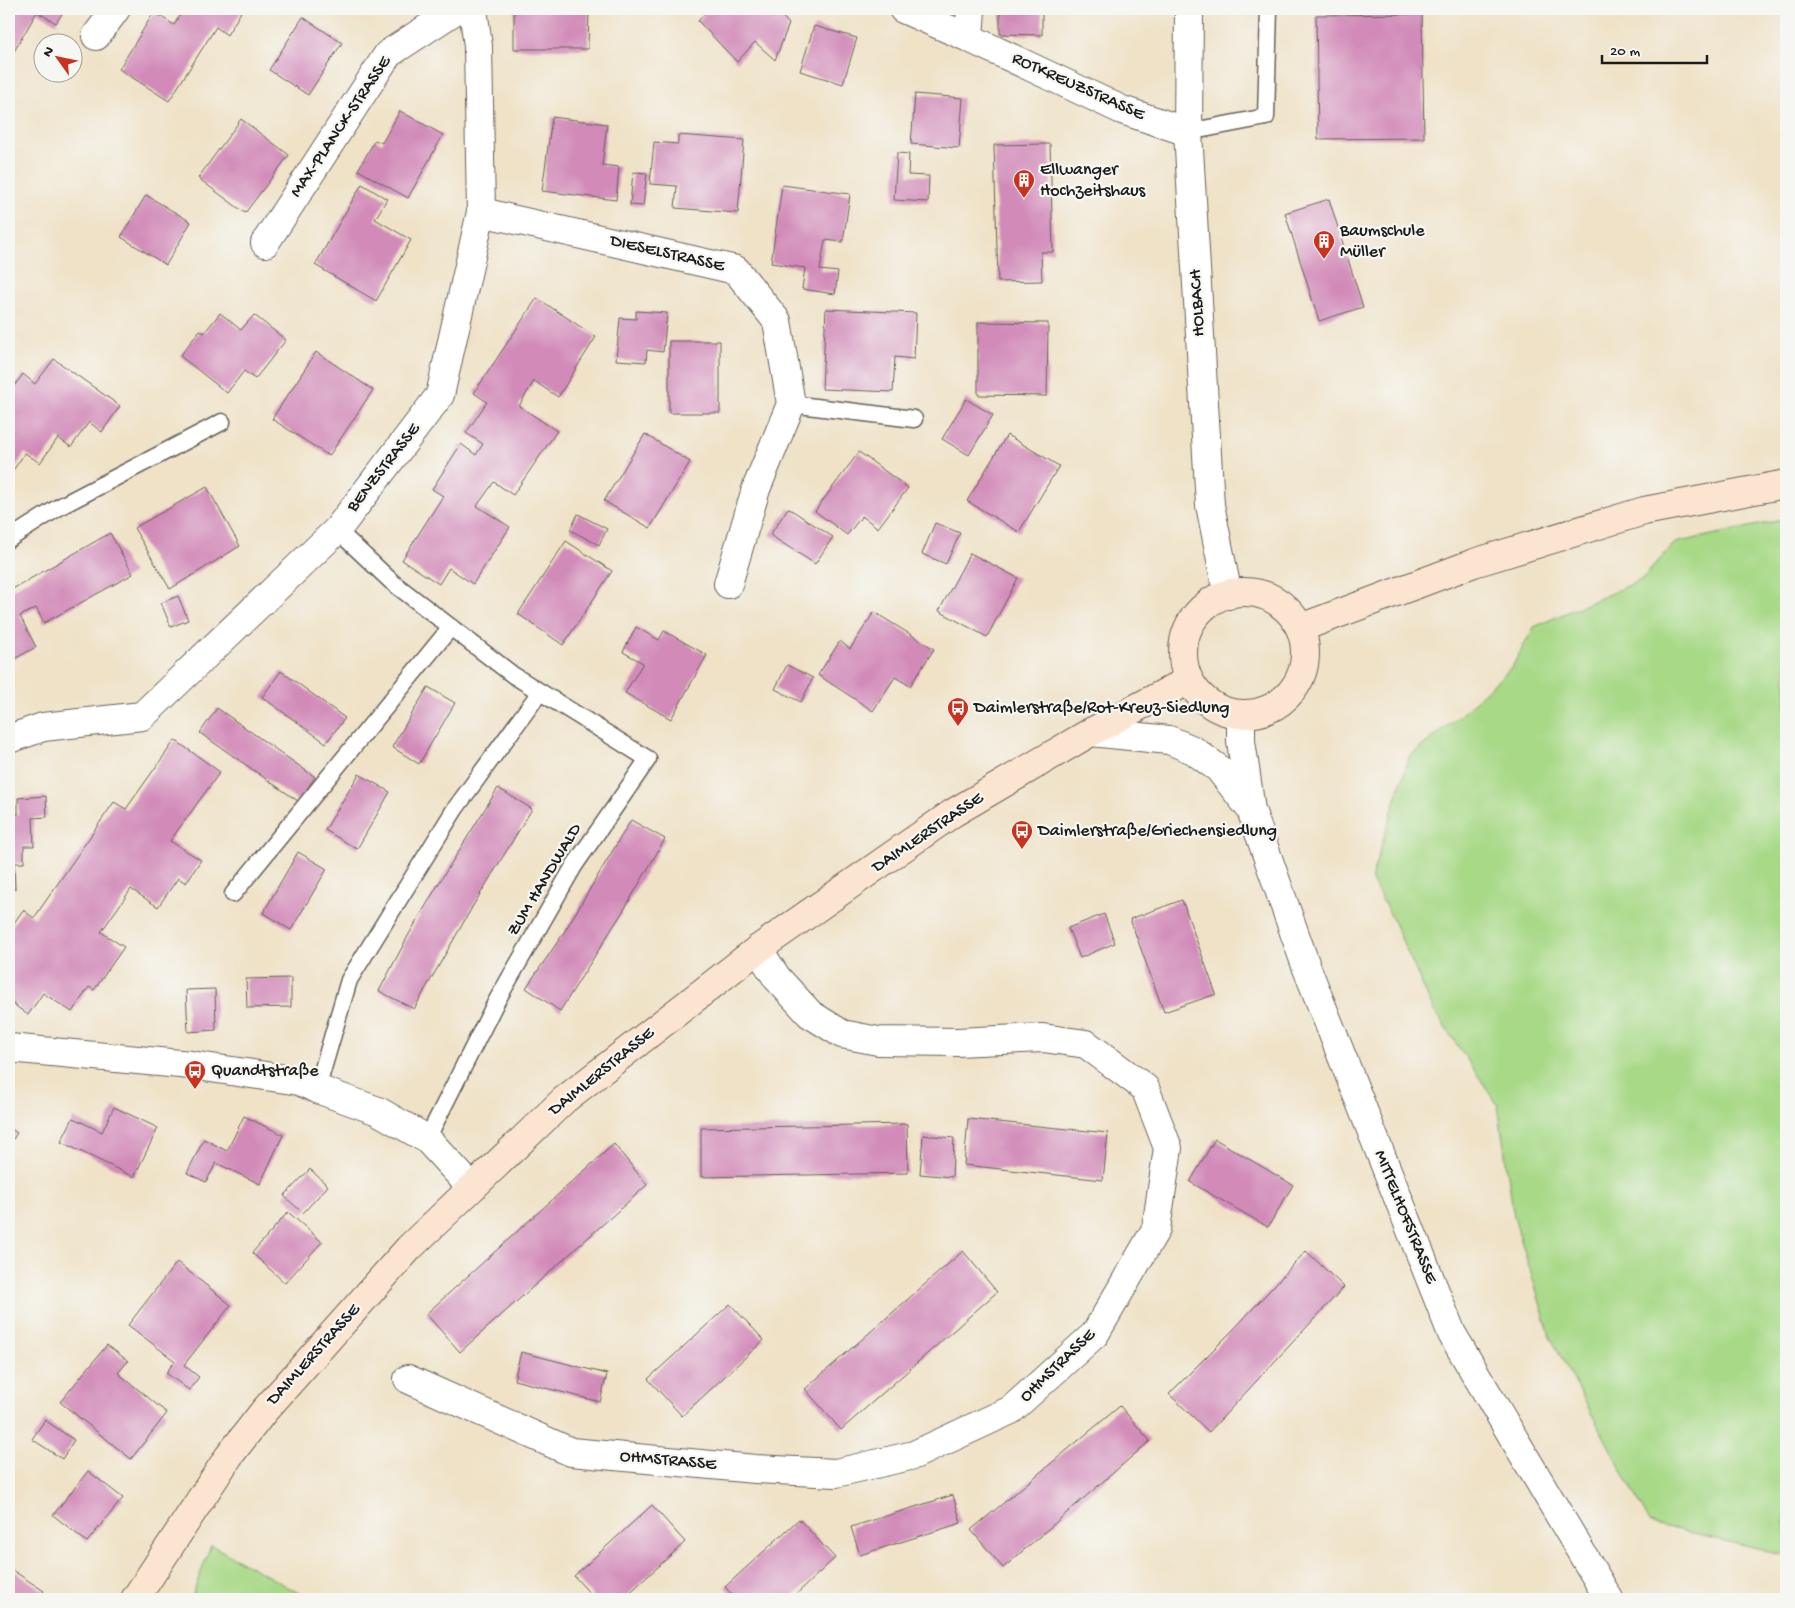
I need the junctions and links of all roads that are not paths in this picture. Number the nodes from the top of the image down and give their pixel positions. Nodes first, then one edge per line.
1 (116, 9) edge
2 (457, 9) edge
3 (473, 9) edge
4 (903, 9) edge
5 (971, 9) edge
6 (1189, 9) edge
7 (1269, 9) edge
8 (96, 36) dead end
9 (969, 38) junction
10 (1188, 132) junction
11 (481, 212) junction
12 (265, 244) dead end
13 (791, 404) junction
14 (914, 420) dead end
15 (222, 422) dead end
16 (1786, 484) edge
17 (337, 530) junction
18 (9, 539) edge
19 (728, 584) dead end
20 (1228, 595) junction
21 (451, 627) junction
22 (1300, 628) junction
23 (1189, 680) junction
24 (540, 692) junction
25 (1241, 715) junction
26 (1091, 732) junction
27 (9, 739) edge
28 (1252, 810) junction
29 (233, 894) dead end
30 (758, 949) junction
31 (9, 1048) edge
32 (318, 1089) junction
33 (427, 1139) junction
34 (471, 1187) junction
35 (408, 1379) dead end
36 (135, 1599) edge
37 (1609, 1599) edge

1 - 8 street
2 - 12 street, MAX-PLANCK-STRASSE
3 - 11 street, BENZSTRASSE
4 - 9 street, ROTKREUZSTRASSE
5 - 9 street
6 - 10 street, HOLBACH
7 - 10 lane
9 - 10 street, ROTKREUZSTRASSE
10 - 20 street, HOLBACH
11 - 13 street, DIESELSTRASSE
11 - 17 street, BENZSTRASSE
13 - 14 lane
13 - 19 street
15 - 18 lane
16 - 22 main road
17 - 21 lane, ZUM HANDWALD
17 - 27 street, BENZSTRASSE
20 - 22 main road
20 - 23 main road
21 - 24 lane, ZUM HANDWALD
21 - 29 lane
22 - 25 main road
23 - 25 main road
23 - 26 main road, DAIMLERSTRASSE
24 - 32 lane
24 - 33 lane, ZUM HANDWALD
25 - 28 street, MITTELHOFSTRASSE
26 - 28 street, MITTELHOFSTRASSE
26 - 30 main road, DAIMLERSTRASSE
28 - 37 street, MITTELHOFSTRASSE
30 - 34 main road, DAIMLERSTRASSE
30 - 35 street, OHMSTRASSE
31 - 32 street
32 - 33 street
33 - 34 street
34 - 36 main road, DAIMLERSTRASSE

